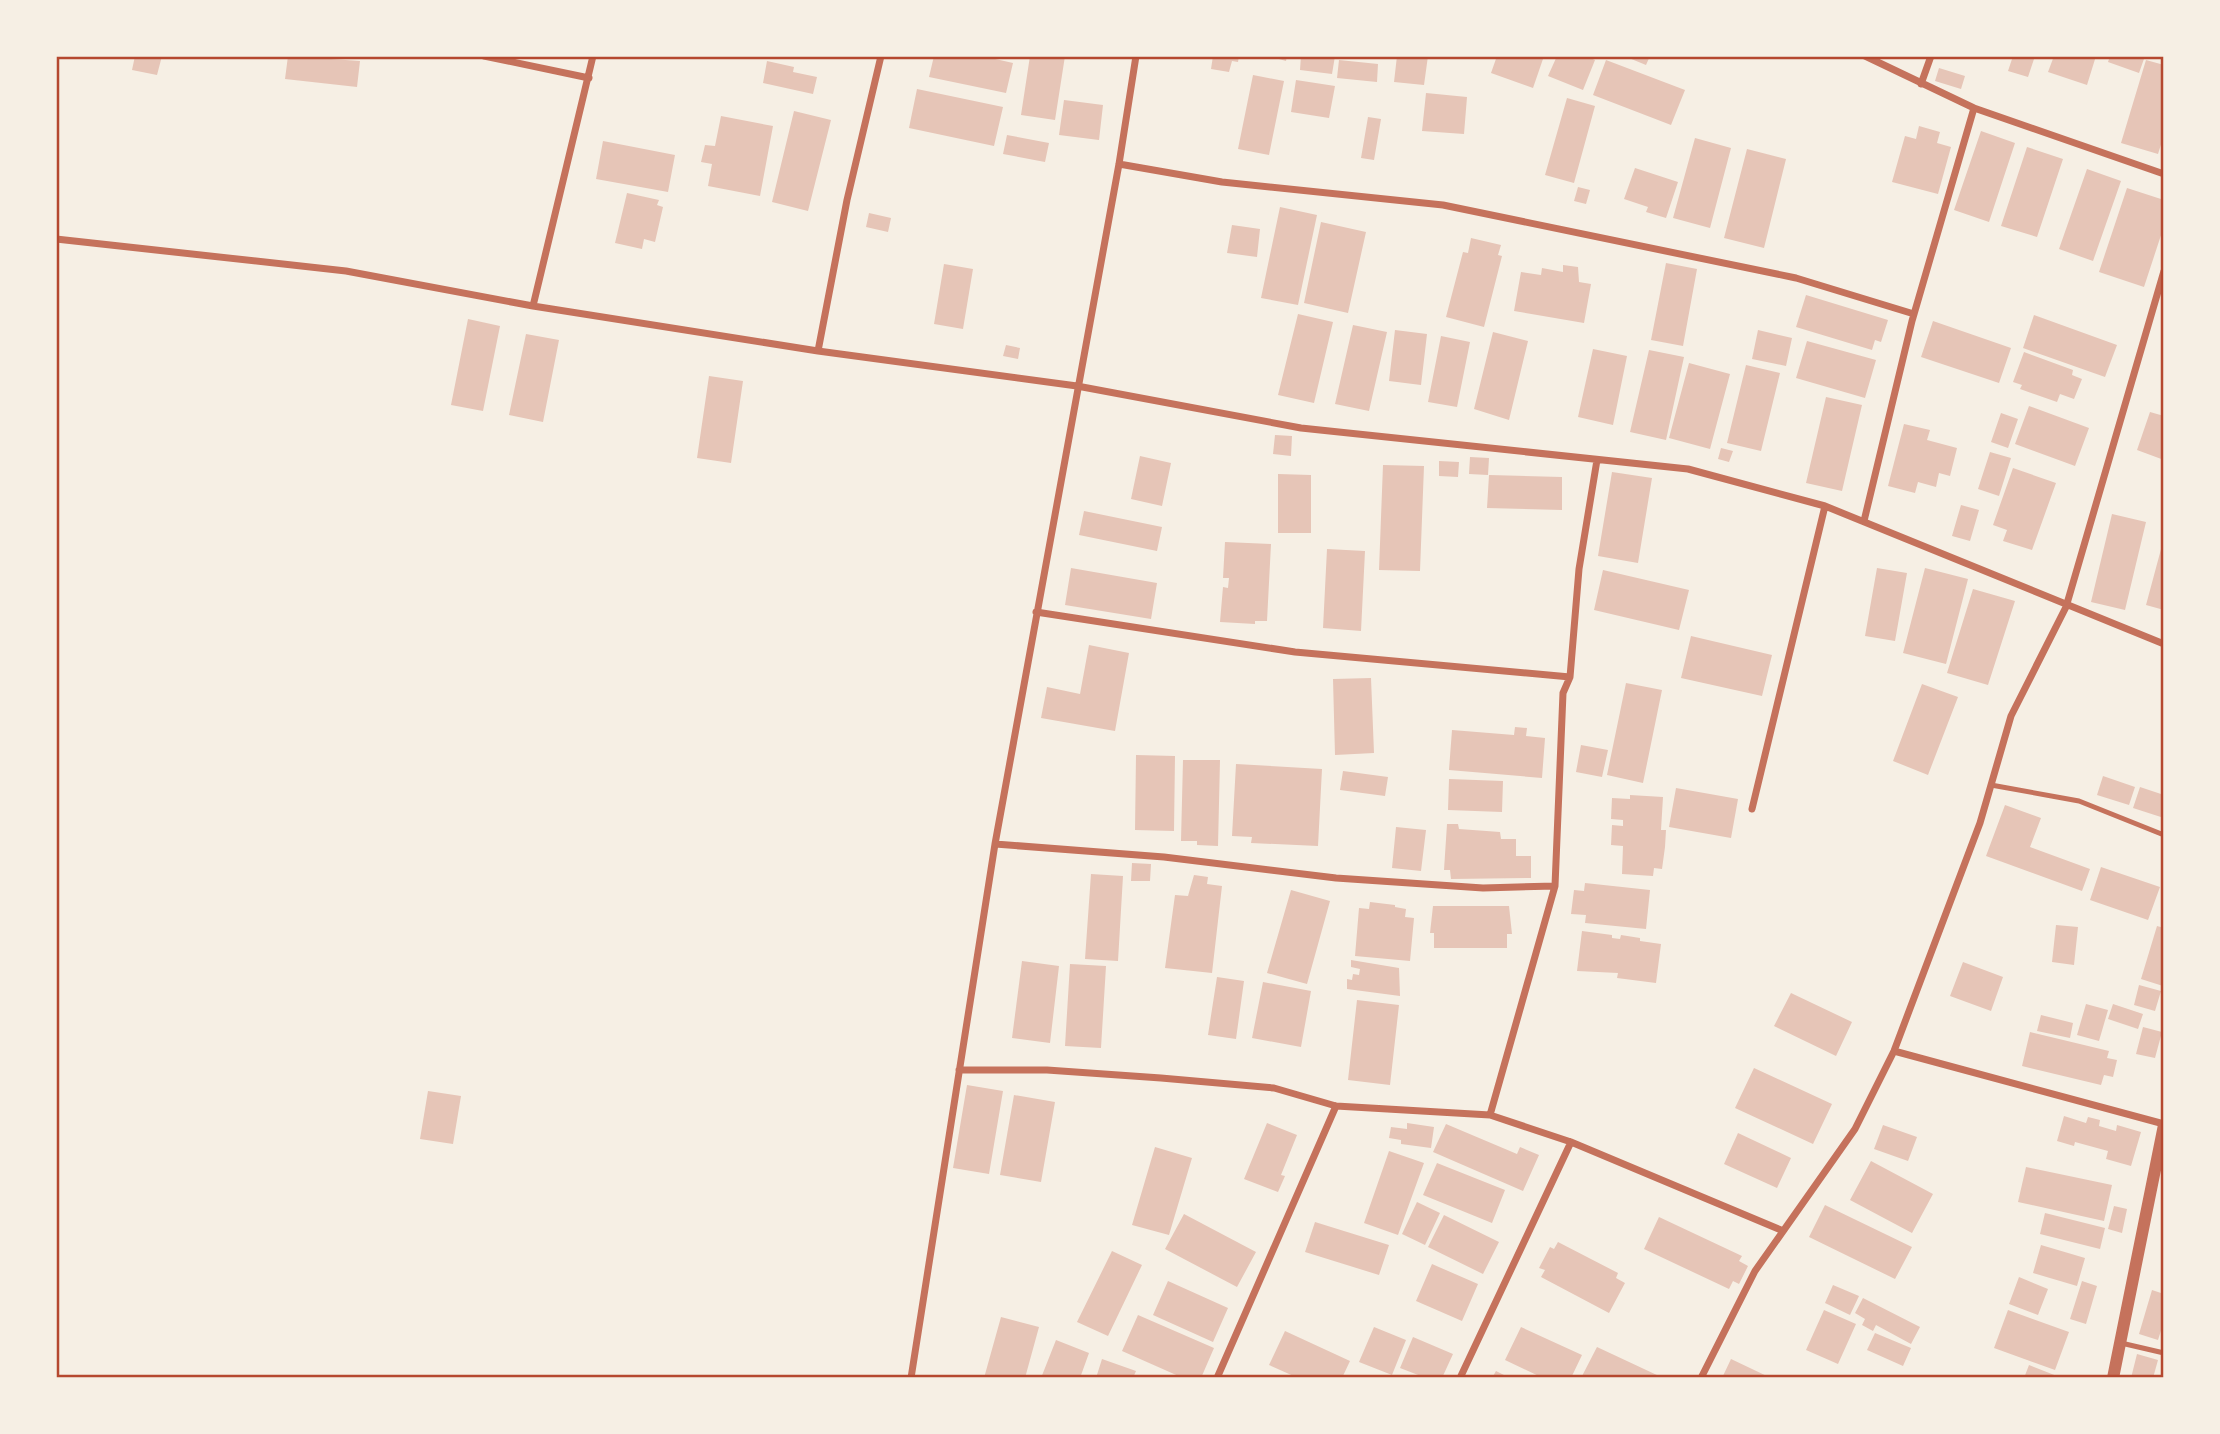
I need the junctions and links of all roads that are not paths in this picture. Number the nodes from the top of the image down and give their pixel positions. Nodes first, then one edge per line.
1 (484, 56) edge
2 (593, 56) edge
3 (881, 56) edge
4 (1136, 56) edge
5 (1865, 56) edge
6 (1931, 56) edge
7 (589, 78) junction
8 (1921, 84) junction
9 (1974, 108) junction
10 (1119, 164) junction
11 (2164, 174) edge
12 (56, 239) edge
13 (2164, 271) edge
14 (533, 306) junction
15 (1914, 314) junction
16 (818, 351) junction
17 (1077, 386) junction
18 (1597, 460) junction
19 (1825, 506) junction
20 (1864, 521) junction
21 (2066, 607) junction
22 (1036, 612) junction
23 (2164, 644) edge
24 (1570, 677) junction
25 (1991, 785) junction
26 (1752, 808) dead end
27 (2164, 835) edge
28 (995, 844) junction
29 (1555, 886) junction
30 (1894, 1051) junction
31 (959, 1070) junction
32 (1336, 1106) junction
33 (1490, 1115) junction
34 (2164, 1125) edge
35 (1571, 1142) junction
36 (2159, 1178) edge
37 (1781, 1230) junction
38 (2121, 1343) junction
39 (2164, 1353) edge
40 (911, 1378) edge
41 (1217, 1378) edge
42 (1460, 1378) edge
43 (1700, 1378) edge
44 (2113, 1378) edge

1 - 7 street
2 - 7 street
3 - 16 street
4 - 10 street
5 - 8 street
6 - 8 street
7 - 14 street
8 - 9 street
9 - 11 street
9 - 15 street
10 - 15 street
10 - 17 street
12 - 14 street
13 - 21 street
14 - 16 street
15 - 20 street
16 - 17 street
17 - 18 street
17 - 22 street
18 - 19 street
18 - 24 street
19 - 20 street
19 - 26 street
20 - 21 street
21 - 23 street
21 - 25 street
22 - 24 street
22 - 28 street
24 - 29 street
25 - 27 lane
25 - 30 street
28 - 29 street
28 - 31 street
29 - 33 street
30 - 34 street
30 - 37 street
31 - 32 street
31 - 40 street
32 - 33 street
32 - 41 street
33 - 35 street
34 - 36 street
35 - 37 street
35 - 42 street
36 - 38 street
37 - 43 street
38 - 39 lane
38 - 44 street

